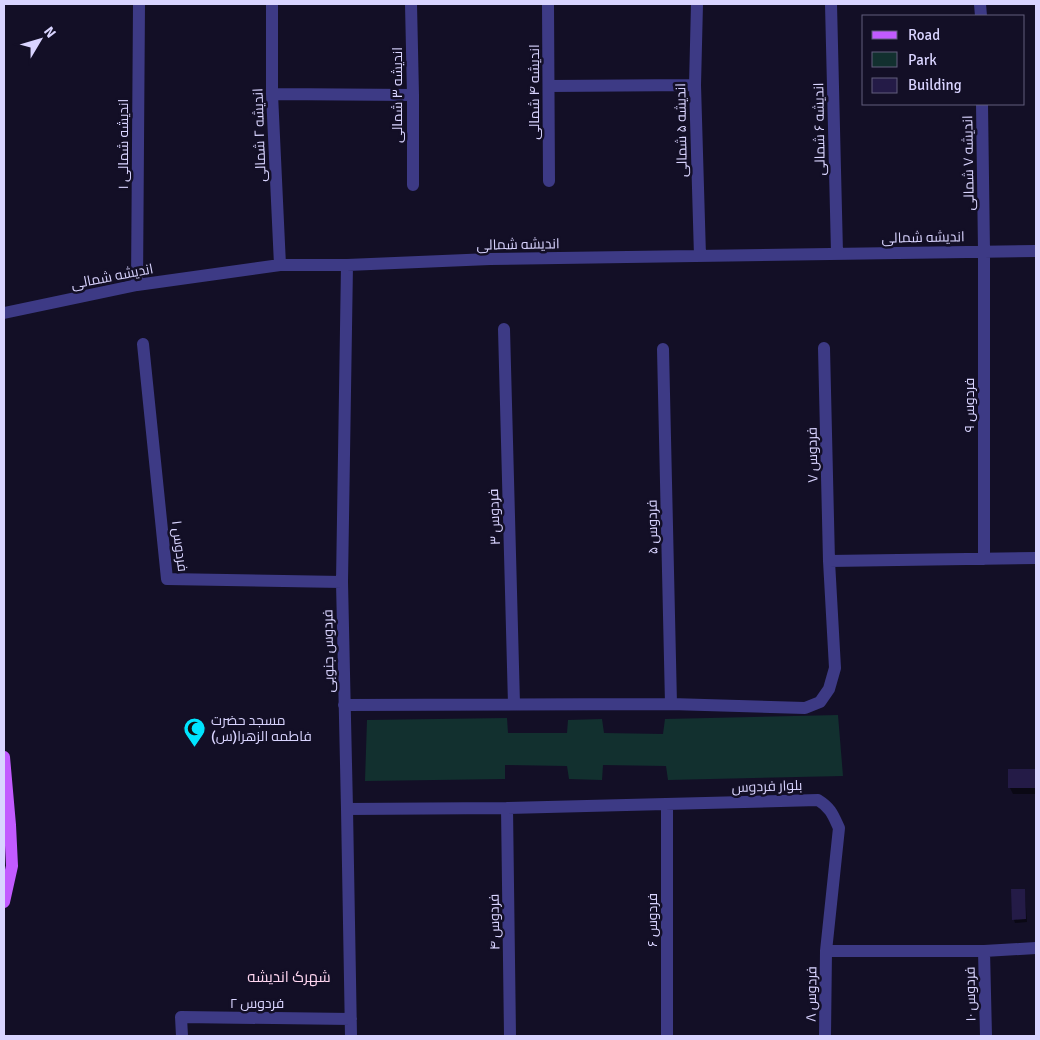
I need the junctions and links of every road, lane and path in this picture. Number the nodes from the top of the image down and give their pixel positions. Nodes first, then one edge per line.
1 (139, 4) edge
2 (272, 4) edge
3 (411, 4) edge
4 (548, 4) edge
5 (697, 4) edge
6 (831, 4) edge
7 (695, 85) junction
8 (549, 86) junction
9 (272, 94) junction
10 (413, 95) junction
11 (982, 105) edge
12 (549, 181) dead end
13 (413, 185) dead end
14 (984, 251) junction
15 (1036, 251) edge
16 (837, 254) junction
17 (700, 256) junction
18 (280, 265) junction
19 (347, 265) junction
20 (137, 285) junction
21 (4, 313) edge
22 (504, 329) dead end
23 (143, 344) dead end
24 (824, 348) dead end
25 (663, 349) dead end
26 (1036, 558) edge
27 (984, 559) junction
28 (829, 560) junction
29 (342, 582) junction
30 (514, 704) junction
31 (671, 704) junction
32 (344, 705) junction
33 (4, 757) edge
34 (667, 804) junction
35 (507, 808) junction
36 (347, 809) junction
37 (4, 849) edge
38 (12, 866) junction
39 (4, 902) edge
40 (1036, 948) edge
41 (826, 951) junction
42 (984, 951) junction
43 (351, 1019) junction
44 (182, 1036) edge
45 (351, 1036) edge
46 (510, 1036) edge
47 (667, 1036) edge
48 (825, 1036) edge
49 (986, 1036) edge

1 - 20 street, اندیشه شمالی ۱
2 - 9 street, اندیشه ۲ شمالی
3 - 10 street, اندیشه ۳ شمالی
4 - 8 street, اندیشه ۴ شمالی
5 - 7 street, اندیشه ۵ شمالی
6 - 16 street, اندیشه ۶ شمالی
7 - 8 street
7 - 17 street, اندیشه ۵ شمالی
8 - 12 street, اندیشه ۴ شمالی
9 - 10 street
9 - 18 street, اندیشه ۲ شمالی
10 - 13 street, اندیشه ۳ شمالی
11 - 14 street, اندیشه ۷ شمالی
14 - 15 street, اندیشه شمالی
14 - 16 street, اندیشه شمالی
14 - 27 street, فردوس ۹
16 - 17 street, اندیشه شمالی
17 - 19 street, اندیشه شمالی
18 - 19 street, اندیشه شمالی
18 - 20 street, اندیشه شمالی
19 - 29 street, فردوس جنوبی
20 - 21 street, اندیشه شمالی
22 - 30 street, فردوس ۳
23 - 29 street, فردوس ۱
24 - 28 street, فردوس ۷
25 - 31 street, فردوس ۵
26 - 27 street
27 - 28 street
28 - 31 street
29 - 32 street, فردوس جنوبی
30 - 31 street
30 - 32 street
32 - 36 street, فردوس جنوبی
33 - 38 main road
34 - 35 street, بلوار فردوس
34 - 41 street, بلوار فردوس
34 - 47 street, فردوس ۶
35 - 36 street, بلوار فردوس
35 - 46 street, فردوس ۴
36 - 43 street, فردوس جنوبی
37 - 38 main road
38 - 39 main road
40 - 42 street
41 - 42 street
41 - 48 street, فردوس ۸
42 - 49 street, فردوس ۱۰
43 - 44 street, فردوس ۲
43 - 45 street, فردوس جنوبی

